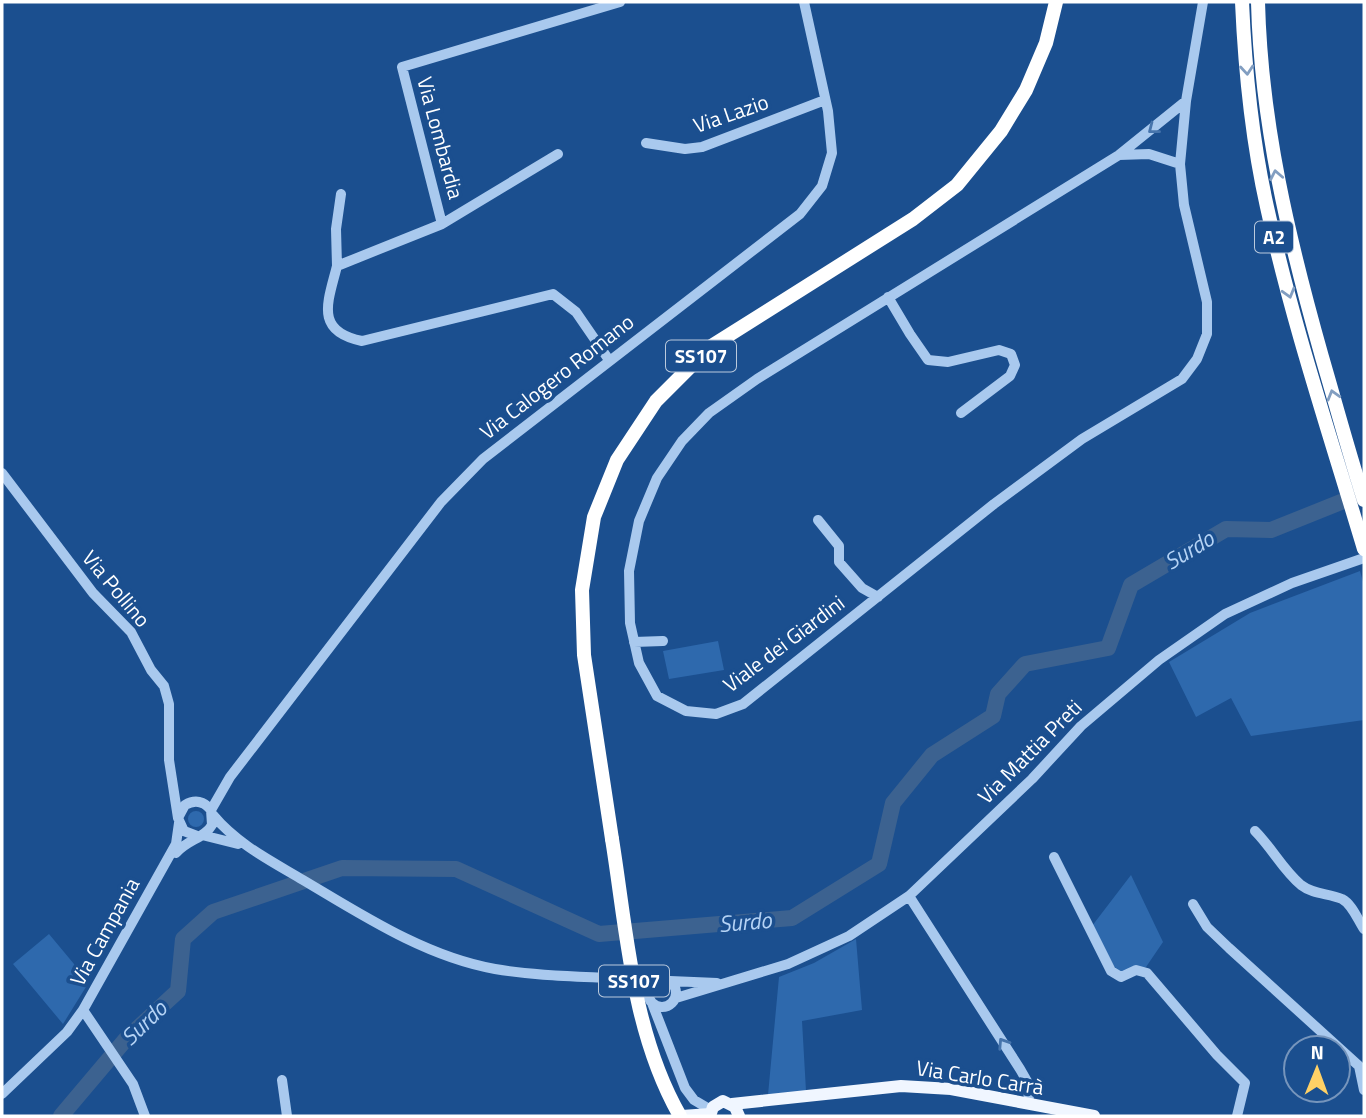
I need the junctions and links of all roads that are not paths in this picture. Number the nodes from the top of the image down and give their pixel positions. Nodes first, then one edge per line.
1 (804, 2) edge
2 (1056, 2) edge
3 (1203, 2) edge
4 (1242, 2) edge
5 (1258, 2) edge
6 (612, 3) edge
7 (825, 100) junction
8 (1186, 101) junction
9 (646, 143) dead end
10 (558, 154) dead end
11 (1119, 155) junction
12 (1180, 164) junction
13 (341, 194) dead end
14 (442, 225) junction
15 (337, 265) junction
16 (888, 296) junction
17 (609, 360) junction
18 (961, 413) dead end
19 (1345, 463) junction
20 (2, 473) edge
21 (1364, 500) edge
22 (818, 520) dead end
23 (1364, 549) edge
24 (1364, 558) edge
25 (878, 597) junction
26 (663, 641) dead end
27 (634, 642) junction
28 (230, 777) junction
29 (172, 783) junction
30 (197, 801) junction
31 (212, 812) junction
32 (178, 820) junction
33 (1255, 831) dead end
34 (200, 836) junction
35 (247, 847) junction
36 (1054, 857) dead end
37 (161, 872) junction
38 (909, 896) junction
39 (1193, 904) dead end
40 (1364, 929) edge
41 (605, 977) junction
42 (655, 981) junction
43 (670, 981) junction
44 (730, 982) junction
45 (650, 997) junction
46 (674, 1000) junction
47 (83, 1010) junction
48 (665, 1032) junction
49 (1361, 1064) edge
50 (282, 1080) dead end
51 (685, 1088) junction
52 (1364, 1090) edge
53 (2, 1094) edge
54 (777, 1101) junction
55 (1029, 1104) junction
56 (716, 1109) edge
57 (145, 1116) edge
58 (287, 1116) edge
59 (682, 1116) edge
60 (740, 1116) edge
61 (1094, 1116) edge
62 (1237, 1116) edge

1 - 7 street, Via Calogero Romano
2 - 59 highway, SS107, bridge
3 - 8 street, Viale dei Giardini
4 -> 19 highway, A2
19 -> 5 highway, A2
6 - 14 street, Via Lombardia
7 - 9 street, Via Lazio
7 - 17 street, Via Calogero Romano
8 -> 11 street, Viale dei Giardini
8 - 12 street, Viale dei Giardini
10 - 14 street
11 - 12 street
11 - 16 street, Viale dei Giardini
12 - 25 street, Viale dei Giardini
13 - 15 street
14 - 15 street
15 - 17 street
16 - 18 street
16 - 27 street, Viale dei Giardini
17 - 28 street, Via Calogero Romano
19 - 21 highway, A2
19 - 23 highway, A2
20 - 29 street, Via Pollino
22 - 25 street
24 - 38 street, Via Mattia Preti
25 - 27 street, Viale dei Giardini
26 - 27 street
28 - 30 street
28 - 31 street
29 - 30 street
29 - 32 street, Via Pollino
30 - 31 street
30 - 32 street
31 - 34 street
31 - 35 street
32 - 34 street
32 - 37 street, Via Campania
33 - 40 street
34 - 35 street
34 - 37 street, Via Campania
35 - 41 street
36 - 62 street
37 - 47 street, Via Campania
38 - 44 street, Via Mattia Preti
55 -> 38 street
39 - 49 street
41 - 42 street, Via Mattia Preti
41 - 45 street
42 - 43 street, Via Mattia Preti
42 - 45 street
43 - 44 street, Via Mattia Preti
43 - 46 street
44 - 46 street, Via Mattia Preti
45 - 46 street, Via Mattia Preti
45 - 48 street
46 - 48 street
47 - 53 street, Via Campania
47 - 57 street
48 - 51 street
49 - 52 street
50 - 58 street
51 - 56 street
51 - 59 street
54 - 55 main road, Via Carlo Carrà
54 - 56 main road, Via Carlo Carrà
54 - 60 main road, Via Carlo Carrà
55 - 61 main road, Via Carlo Carrà
56 - 59 main road, Via Carlo Carrà
56 - 60 main road

